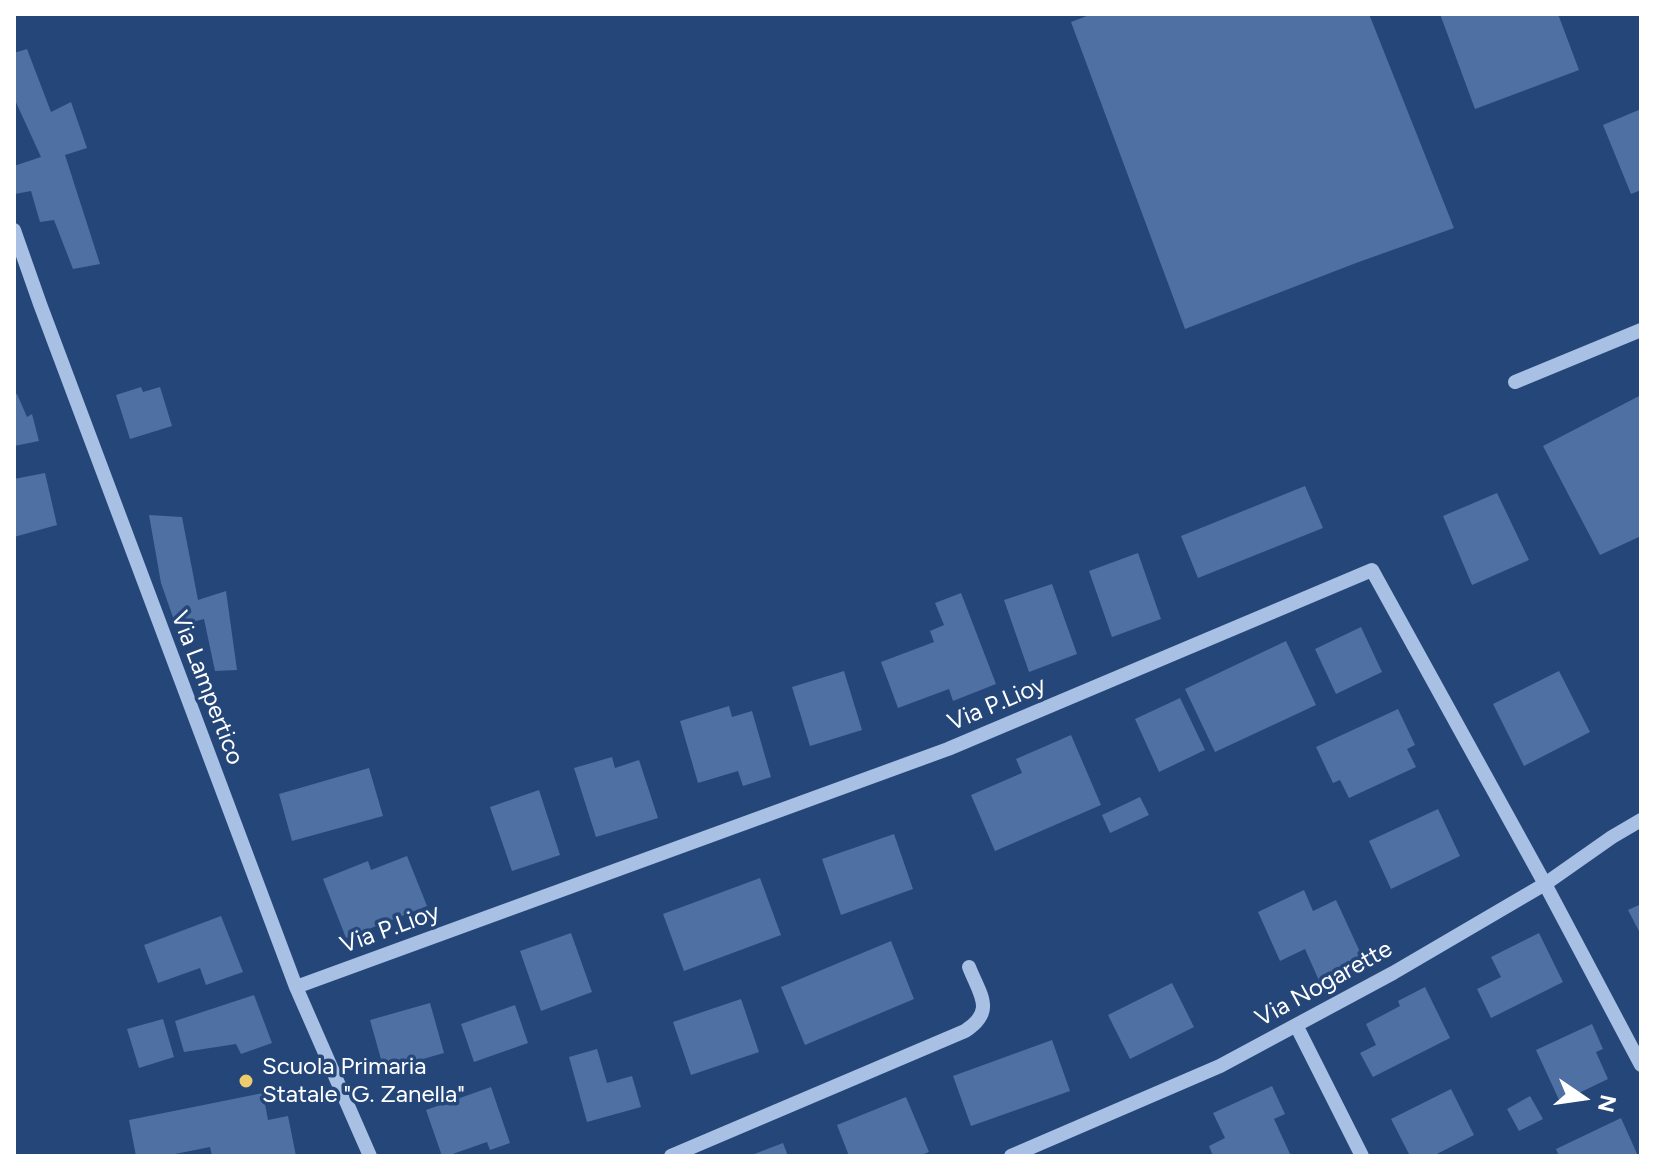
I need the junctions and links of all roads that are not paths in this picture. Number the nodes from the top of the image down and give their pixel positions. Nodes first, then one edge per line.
1 (14, 230) edge
2 (1641, 330) edge
3 (1515, 382) dead end
4 (1641, 820) edge
5 (1545, 884) junction
6 (969, 967) dead end
7 (296, 987) junction
8 (1296, 1025) junction
9 (1641, 1065) edge
10 (370, 1156) edge
11 (671, 1156) edge
12 (1011, 1156) edge
13 (1362, 1156) edge

1 - 7 street, Via Lampertico
2 - 3 street
4 - 5 street, Via Nogarette
5 - 7 street, Via P.Lioy
5 - 8 street, Via Nogarette
5 - 9 street
6 - 11 street
7 - 10 street, Via Lampertico
8 - 12 street, Via Nogarette
8 - 13 street

